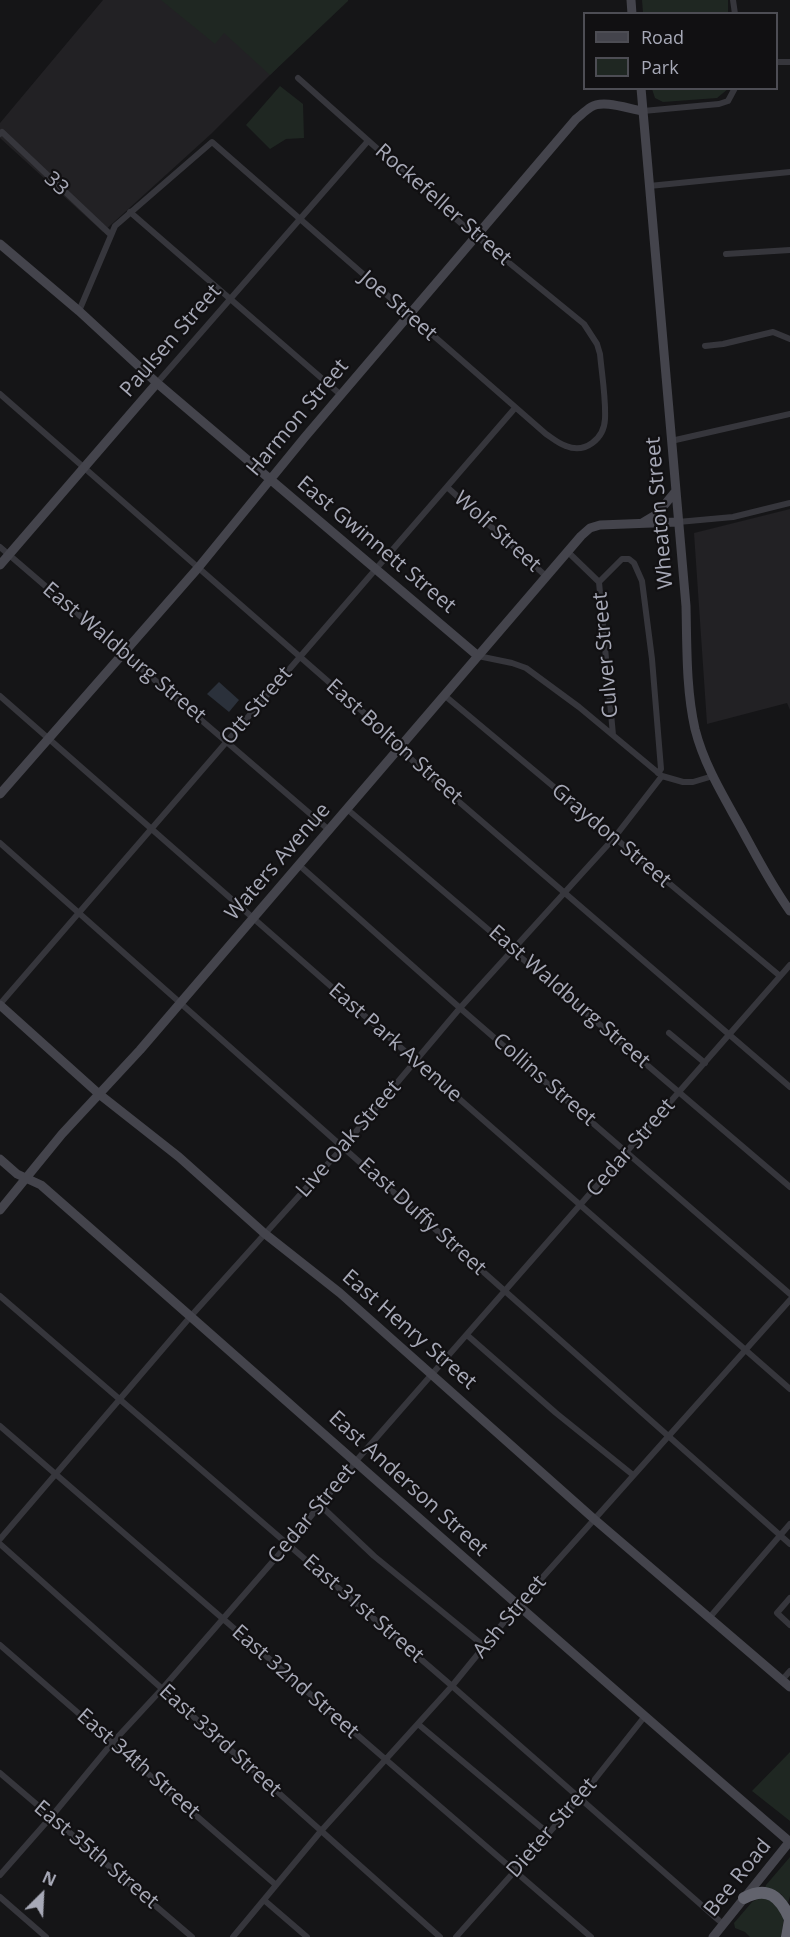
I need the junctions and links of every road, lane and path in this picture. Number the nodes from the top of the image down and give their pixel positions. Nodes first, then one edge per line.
1 (298, 78) dead end
2 (641, 90) edge
3 (734, 90) edge
4 (643, 111) junction
5 (1, 133) edge
6 (368, 141) junction
7 (790, 172) edge
8 (650, 186) junction
9 (130, 212) junction
10 (300, 220) junction
11 (111, 235) junction
12 (478, 236) junction
13 (0, 244) edge
14 (790, 250) edge
15 (726, 254) dead end
16 (231, 299) junction
17 (79, 311) junction
18 (409, 315) junction
19 (790, 339) edge
20 (705, 346) dead end
21 (157, 383) junction
22 (0, 394) edge
23 (341, 395) junction
24 (515, 408) junction
25 (790, 414) edge
26 (671, 441) junction
27 (593, 443) joint
28 (84, 468) junction
29 (270, 480) junction
30 (447, 487) junction
31 (675, 492) junction
32 (790, 503) edge
33 (678, 522) junction
34 (641, 524) junction
35 (0, 547) edge
36 (568, 552) junction
37 (9, 555) junction
38 (0, 565) edge
39 (198, 568) junction
40 (377, 568) junction
41 (547, 577) junction
42 (599, 582) junction
43 (122, 654) junction
44 (478, 656) junction
45 (300, 657) junction
46 (444, 695) junction
47 (0, 696) edge
48 (613, 735) junction
49 (49, 739) junction
50 (227, 741) junction
51 (399, 748) junction
52 (660, 775) junction
53 (713, 776) junction
54 (0, 794) edge
55 (347, 809) junction
56 (152, 829) junction
57 (329, 830) junction
58 (614, 838) junction
59 (0, 843) edge
60 (299, 865) junction
61 (564, 892) junction
62 (790, 911) edge
63 (79, 913) junction
64 (253, 918) junction
65 (514, 950) junction
66 (790, 965) edge
67 (780, 976) junction
68 (180, 1003) junction
69 (0, 1004) edge
70 (460, 1008) junction
71 (669, 1033) dead end
72 (729, 1034) junction
73 (416, 1061) junction
74 (705, 1063) junction
75 (790, 1087) edge
76 (680, 1092) junction
77 (99, 1094) junction
78 (343, 1147) junction
79 (627, 1152) junction
80 (0, 1159) edge
81 (26, 1178) junction
82 (790, 1187) edge
83 (581, 1206) junction
84 (0, 1210) edge
85 (264, 1233) junction
86 (506, 1292) junction
87 (790, 1294) edge
88 (0, 1296) edge
89 (790, 1300) edge
90 (191, 1316) junction
91 (467, 1335) junction
92 (744, 1349) junction
93 (433, 1374) junction
94 (790, 1389) edge
95 (122, 1398) junction
96 (0, 1426) edge
97 (669, 1436) junction
98 (356, 1461) junction
99 (55, 1475) junction
100 (633, 1475) junction
101 (320, 1505) junction
102 (594, 1519) junction
103 (790, 1524) edge
104 (780, 1535) junction
105 (0, 1539) edge
106 (0, 1544) edge
107 (288, 1544) junction
108 (790, 1544) edge
109 (790, 1598) edge
110 (517, 1606) junction
111 (710, 1617) junction
112 (221, 1619) junction
113 (790, 1625) edge
114 (0, 1645) edge
115 (484, 1646) junction
116 (790, 1671) edge
117 (782, 1680) junction
118 (452, 1686) junction
119 (790, 1687) edge
120 (162, 1689) junction
121 (645, 1716) junction
122 (418, 1724) junction
123 (113, 1742) junction
124 (386, 1760) junction
125 (0, 1773) edge
126 (580, 1798) junction
127 (51, 1817) junction
128 (321, 1831) junction
129 (548, 1833) junction
130 (790, 1842) edge
131 (516, 1871) junction
132 (0, 1875) edge
133 (276, 1885) junction
134 (0, 1897) edge
135 (744, 1898) junction
136 (264, 1900) junction
137 (790, 1919) edge
138 (723, 1924) junction
139 (46, 1937) edge
140 (192, 1937) edge
141 (233, 1937) edge
142 (307, 1937) edge
143 (440, 1937) edge
144 (456, 1937) edge
145 (591, 1937) edge
146 (713, 1937) edge
147 (787, 1937) edge

1 - 6 street, Rockefeller Street
2 - 4 main road, Wheaton Street
3 - 4 street
4 - 8 main road, Wheaton Street
4 - 12 main road, Harmon Street
5 - 11 street, 33
6 - 10 street, Paulsen Street
6 - 12 street, Rockefeller Street
7 - 8 street
8 - 26 main road, Wheaton Street
9 - 10 street, Joe Street
9 - 11 street
9 - 16 street
10 - 16 street, Paulsen Street
10 - 18 street, Joe Street
11 - 17 street
12 - 18 main road, Harmon Street
12 - 27 street, Rockefeller Street
13 - 17 main road, East Gwinnett Street
14 - 15 street
16 - 21 street, Paulsen Street
16 - 23 street
17 - 21 main road, East Gwinnett Street
18 - 23 main road, Harmon Street
18 - 24 street, Joe Street
19 - 20 street
21 - 28 main road, Paulsen Street
21 - 29 main road, East Gwinnett Street
22 - 28 street, East Bolton Street
23 - 29 main road, Harmon Street
24 - 27 street, Joe Street
24 - 30 street, Ott Street
25 - 26 street
26 - 31 main road, Wheaton Street
28 - 37 main road, Paulsen Street
28 - 39 street, East Bolton Street
29 - 39 main road, Harmon Street
29 - 40 main road, East Gwinnett Street
30 - 40 street, Ott Street
30 - 41 street, Wolf Street
31 - 33 main road, Wheaton Street
31 - 34 main road
32 - 33 street
33 - 34 main road
33 - 53 main road, Wheaton Street
34 - 36 main road, Waters Avenue
35 - 37 street, East Waldburg Street
36 - 41 main road, Waters Avenue
36 - 42 street, Culver Street
37 - 38 main road, Paulsen Street
37 - 43 street, East Waldburg Street
39 - 43 main road, Harmon Street
39 - 45 street, East Bolton Street
40 - 44 main road, East Gwinnett Street
40 - 45 street, Ott Street
41 - 44 main road, Waters Avenue
42 - 48 street, Culver Street
42 - 52 street
43 - 49 main road, Harmon Street
43 - 50 street, East Waldburg Street
44 - 46 main road, Waters Avenue
44 - 48 street, East Gwinnett Street
45 - 50 street, Ott Street
45 - 51 street, East Bolton Street
46 - 51 main road, Waters Avenue
46 - 58 street, Graydon Street
47 - 49 street, East Park Avenue
48 - 52 street, East Gwinnett Street
49 - 54 main road, Harmon Street
49 - 56 street, East Park Avenue
50 - 56 street, Ott Street
50 - 57 street, East Waldburg Street
51 - 55 main road, Waters Avenue
51 - 61 street, East Bolton Street
52 - 53 street
52 - 58 street, Live Oak Street
53 - 62 main road, Wheaton Street
55 - 57 main road, Waters Avenue
55 - 65 street, East Waldburg Street
56 - 63 street, Ott Street
56 - 64 street, East Park Avenue
57 - 60 main road, Waters Avenue
58 - 61 street, Live Oak Street
58 - 67 street, Graydon Street
59 - 63 street, East Duffy Street
60 - 64 main road, Waters Avenue
60 - 70 street, Collins Street
61 - 65 street, Live Oak Street
61 - 72 street, East Bolton Street
63 - 68 street, East Duffy Street
63 - 69 street, Ott Street
64 - 68 main road, Waters Avenue
64 - 73 street, East Park Avenue
65 - 70 street, Live Oak Street
65 - 76 street, East Waldburg Street
66 - 67 street, Cedar Street
67 - 72 street, Cedar Street
68 - 77 main road, Waters Avenue
68 - 78 street, East Duffy Street
69 - 77 main road, East Henry Street
70 - 73 street, Live Oak Street
70 - 79 street, Collins Street
71 - 74 street
72 - 74 street, Cedar Street
72 - 75 street, East Bolton Street
73 - 78 street, Live Oak Street
73 - 83 street, East Park Avenue
74 - 76 street, Cedar Street
76 - 79 street, Cedar Street
76 - 82 street, East Waldburg Street
77 - 81 main road, Waters Avenue
77 - 85 main road, East Henry Street
78 - 85 street, Live Oak Street
78 - 86 street, East Duffy Street
79 - 83 street, Cedar Street
79 - 87 street, Collins Street
80 - 81 main road, East Anderson Street
81 - 84 main road, Waters Avenue
81 - 90 main road, East Anderson Street
83 - 86 street, Cedar Street
83 - 92 street, East Park Avenue
85 - 90 street, Live Oak Street
85 - 93 main road, East Henry Street
86 - 91 street, Cedar Street
86 - 97 street, East Duffy Street
88 - 95 street, East 31st Street
89 - 92 street, Ash Street
90 - 95 street, Live Oak Street
90 - 98 main road, East Anderson Street
91 - 93 street, Cedar Street
91 - 100 street
92 - 94 street, East Park Avenue
92 - 97 street, Ash Street
93 - 98 street, Cedar Street
93 - 102 main road, East Henry Street
95 - 99 street, Live Oak Street
95 - 107 street, East 31st Street
96 - 99 street, East 32nd Street
97 - 100 street, Ash Street
97 - 104 street, East Duffy Street
98 - 101 street, Cedar Street
98 - 110 main road, East Anderson Street
99 - 105 street, Live Oak Street
99 - 112 street, East 32nd Street
100 - 102 street, Ash Street
101 - 107 street, Cedar Street
101 - 115 street
102 - 110 street, Ash Street
102 - 111 main road, East Henry Street
103 - 104 street
104 - 108 street, East Duffy Street
104 - 111 street
106 - 120 street, East 33rd Street
107 - 112 street, Cedar Street
107 - 118 street, East 31st Street
109 - 113 street
110 - 115 street, Ash Street
110 - 121 main road, East Anderson Street
111 - 117 main road, East Henry Street
112 - 120 street, Cedar Street
112 - 124 street, East 32nd Street
114 - 123 street, East 34th Street
115 - 118 street, Ash Street
116 - 117 street
117 - 119 main road, East Henry Street
118 - 122 street, Ash Street
118 - 126 street, East 31st Street
120 - 123 street, Cedar Street
120 - 128 street, East 33rd Street
121 - 126 street, Dieter Street
121 - 130 main road, East Anderson Street
122 - 124 street, Ash Street
122 - 129 street
123 - 127 street, Cedar Street
123 - 133 street, East 34th Street
124 - 128 street, Ash Street
124 - 131 street, East 32nd Street
125 - 127 street, East 35th Street
126 - 129 street, Dieter Street
126 - 138 street, East 31st Street
127 - 132 street, Cedar Street
127 - 140 street, East 35th Street
128 - 133 street, Ash Street
128 - 143 street, East 33rd Street
129 - 131 street, Dieter Street
130 - 135 main road, Bee Road
131 - 144 street, Dieter Street
131 - 145 street, East 32nd Street
133 - 136 street, Ash Street
134 - 139 street
135 - 137 highway
135 - 138 main road, Bee Road
136 - 141 street, Ash Street
136 - 142 street
137 - 147 highway
138 - 146 main road, Bee Road

